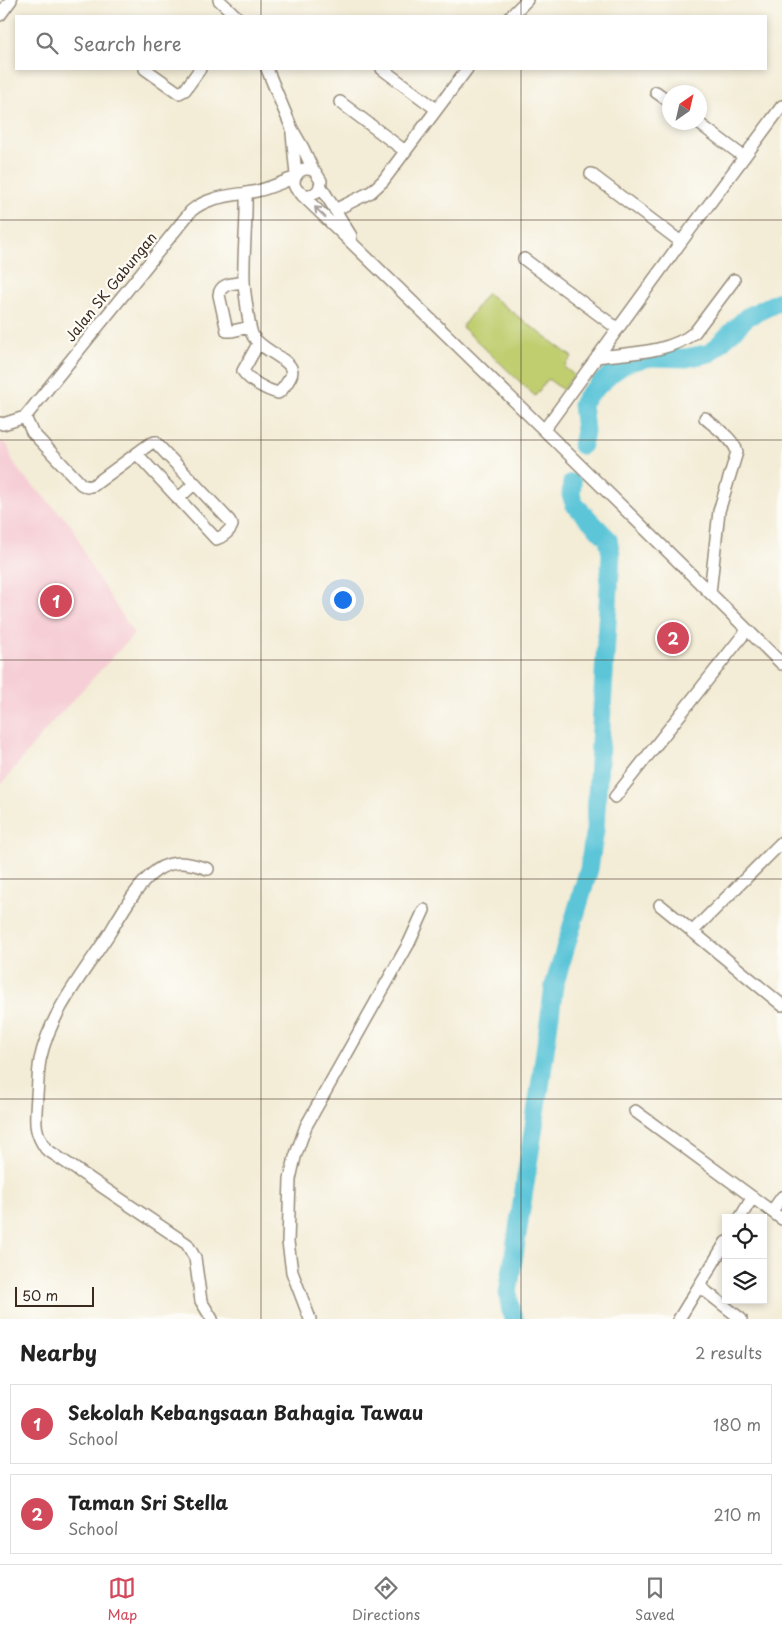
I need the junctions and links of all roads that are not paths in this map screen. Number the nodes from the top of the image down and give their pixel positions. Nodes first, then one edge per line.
1 (11, 0) edge
2 (219, 0) edge
3 (527, 0) edge
4 (0, 15) edge
5 (235, 15) edge
6 (512, 15) edge
7 (146, 70) edge
8 (199, 70) edge
9 (268, 70) edge
10 (383, 70) edge
11 (465, 70) edge
12 (656, 92) dead end
13 (662, 96) edge
14 (340, 102) dead end
15 (436, 109) junction
16 (780, 112) edge
17 (292, 129) junction
18 (707, 129) edge
19 (406, 151) junction
20 (744, 157) junction
21 (313, 170) junction
22 (591, 174) dead end
23 (295, 176) junction
24 (320, 185) junction
25 (259, 190) junction
26 (246, 193) junction
27 (299, 193) junction
28 (335, 210) junction
29 (681, 242) junction
30 (363, 255) junction
31 (524, 259) dead end
32 (734, 280) dead end
33 (244, 282) junction
34 (250, 326) junction
35 (618, 329) junction
36 (258, 344) junction
37 (597, 357) junction
38 (705, 418) dead end
39 (23, 419) junction
40 (1, 423) edge
41 (544, 430) junction
42 (137, 454) junction
43 (195, 483) junction
44 (178, 499) junction
45 (710, 592) junction
46 (747, 630) junction
47 (780, 658) edge
48 (615, 797) dead end
49 (782, 842) edge
50 (208, 869) dead end
51 (660, 905) dead end
52 (424, 910) dead end
53 (692, 932) junction
54 (782, 1005) edge
55 (635, 1111) dead end
56 (782, 1197) edge
57 (752, 1198) junction
58 (772, 1212) junction
59 (742, 1214) edge
60 (782, 1219) edge
61 (722, 1249) edge
62 (700, 1286) junction
63 (212, 1319) edge
64 (310, 1319) edge
65 (679, 1319) edge
66 (741, 1319) edge

1 - 4 street
2 - 5 street
3 - 6 street
7 - 8 street
9 - 17 street
10 - 15 street
11 - 15 street
12 - 13 street
14 - 19 street
15 - 19 street
16 - 20 street
17 - 21 street
17 - 23 street
18 - 20 street
19 - 28 street
20 - 29 street
21 - 23 street
21 - 24 street
22 - 29 street
23 - 25 street, Jalan SK Gabungan
23 - 27 street
24 - 27 street
24 - 28 street
25 - 26 street, Jalan SK Gabungan
25 - 27 street, Jalan SK Gabungan
26 - 33 street
26 - 39 street, Jalan SK Gabungan
30 -> 27 street
28 - 30 street
29 - 35 street
30 - 41 street
31 - 35 street
32 - 37 street
33 - 34 street
33 - 34 street
34 - 36 street
35 - 37 street
36 - 36 street
37 - 41 street
38 - 45 street
39 - 40 street
39 - 42 street
41 - 45 street
42 - 43 street
42 - 44 street
43 - 44 street
43 - 44 street
45 - 46 street
46 - 47 street
46 - 48 street
49 - 53 street
50 - 63 street
51 - 53 street
52 - 64 street
53 - 54 street
55 - 57 street
56 - 58 street
57 - 58 street
57 - 59 street
58 - 60 street
61 - 62 street
62 - 65 street
62 - 66 street

